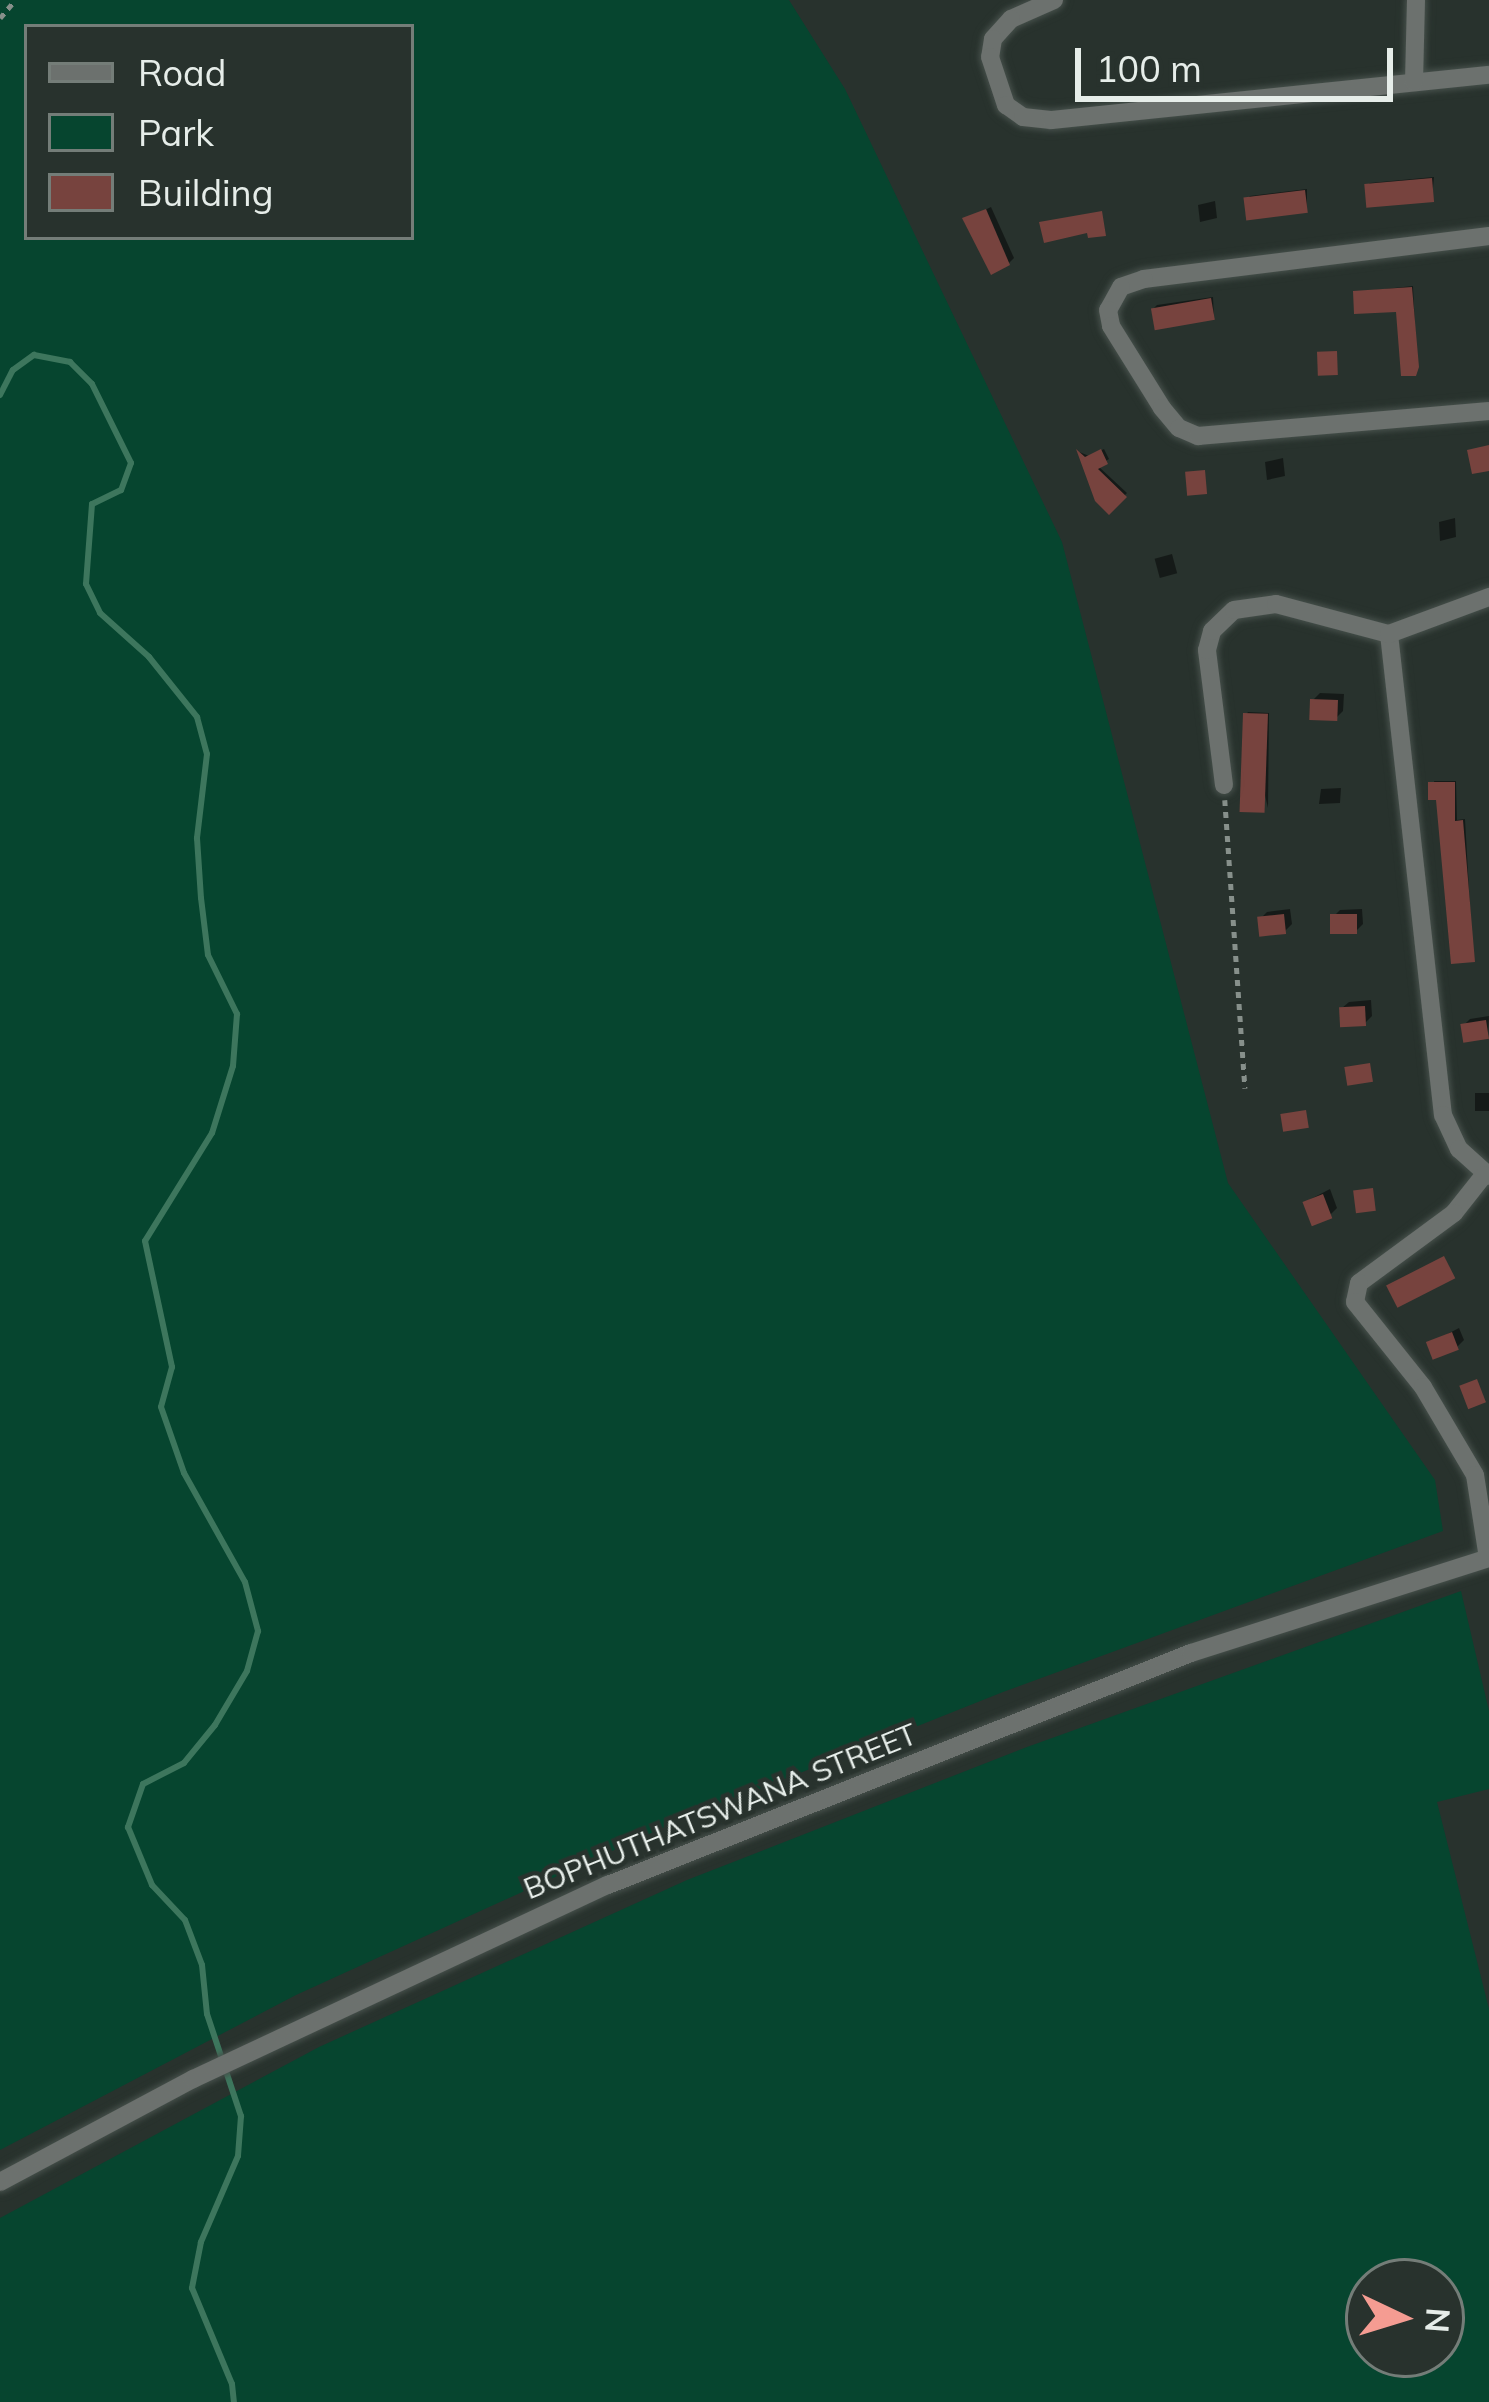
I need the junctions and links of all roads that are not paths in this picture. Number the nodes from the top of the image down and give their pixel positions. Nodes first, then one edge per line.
1 (1054, 0) edge
2 (1416, 0) edge
3 (1489, 75) edge
4 (1414, 82) junction
5 (1489, 236) edge
6 (1489, 410) edge
7 (1489, 597) edge
8 (1389, 634) junction
9 (1224, 785) road end
10 (1486, 1175) edge
11 (1489, 1558) edge
12 (0, 2182) edge

1 - 4 street
2 - 4 street
3 - 4 street
5 - 6 street
7 - 8 street
8 - 9 street
8 - 10 street
10 - 11 street
11 - 12 street, BOPHUTHATSWANA STREET

